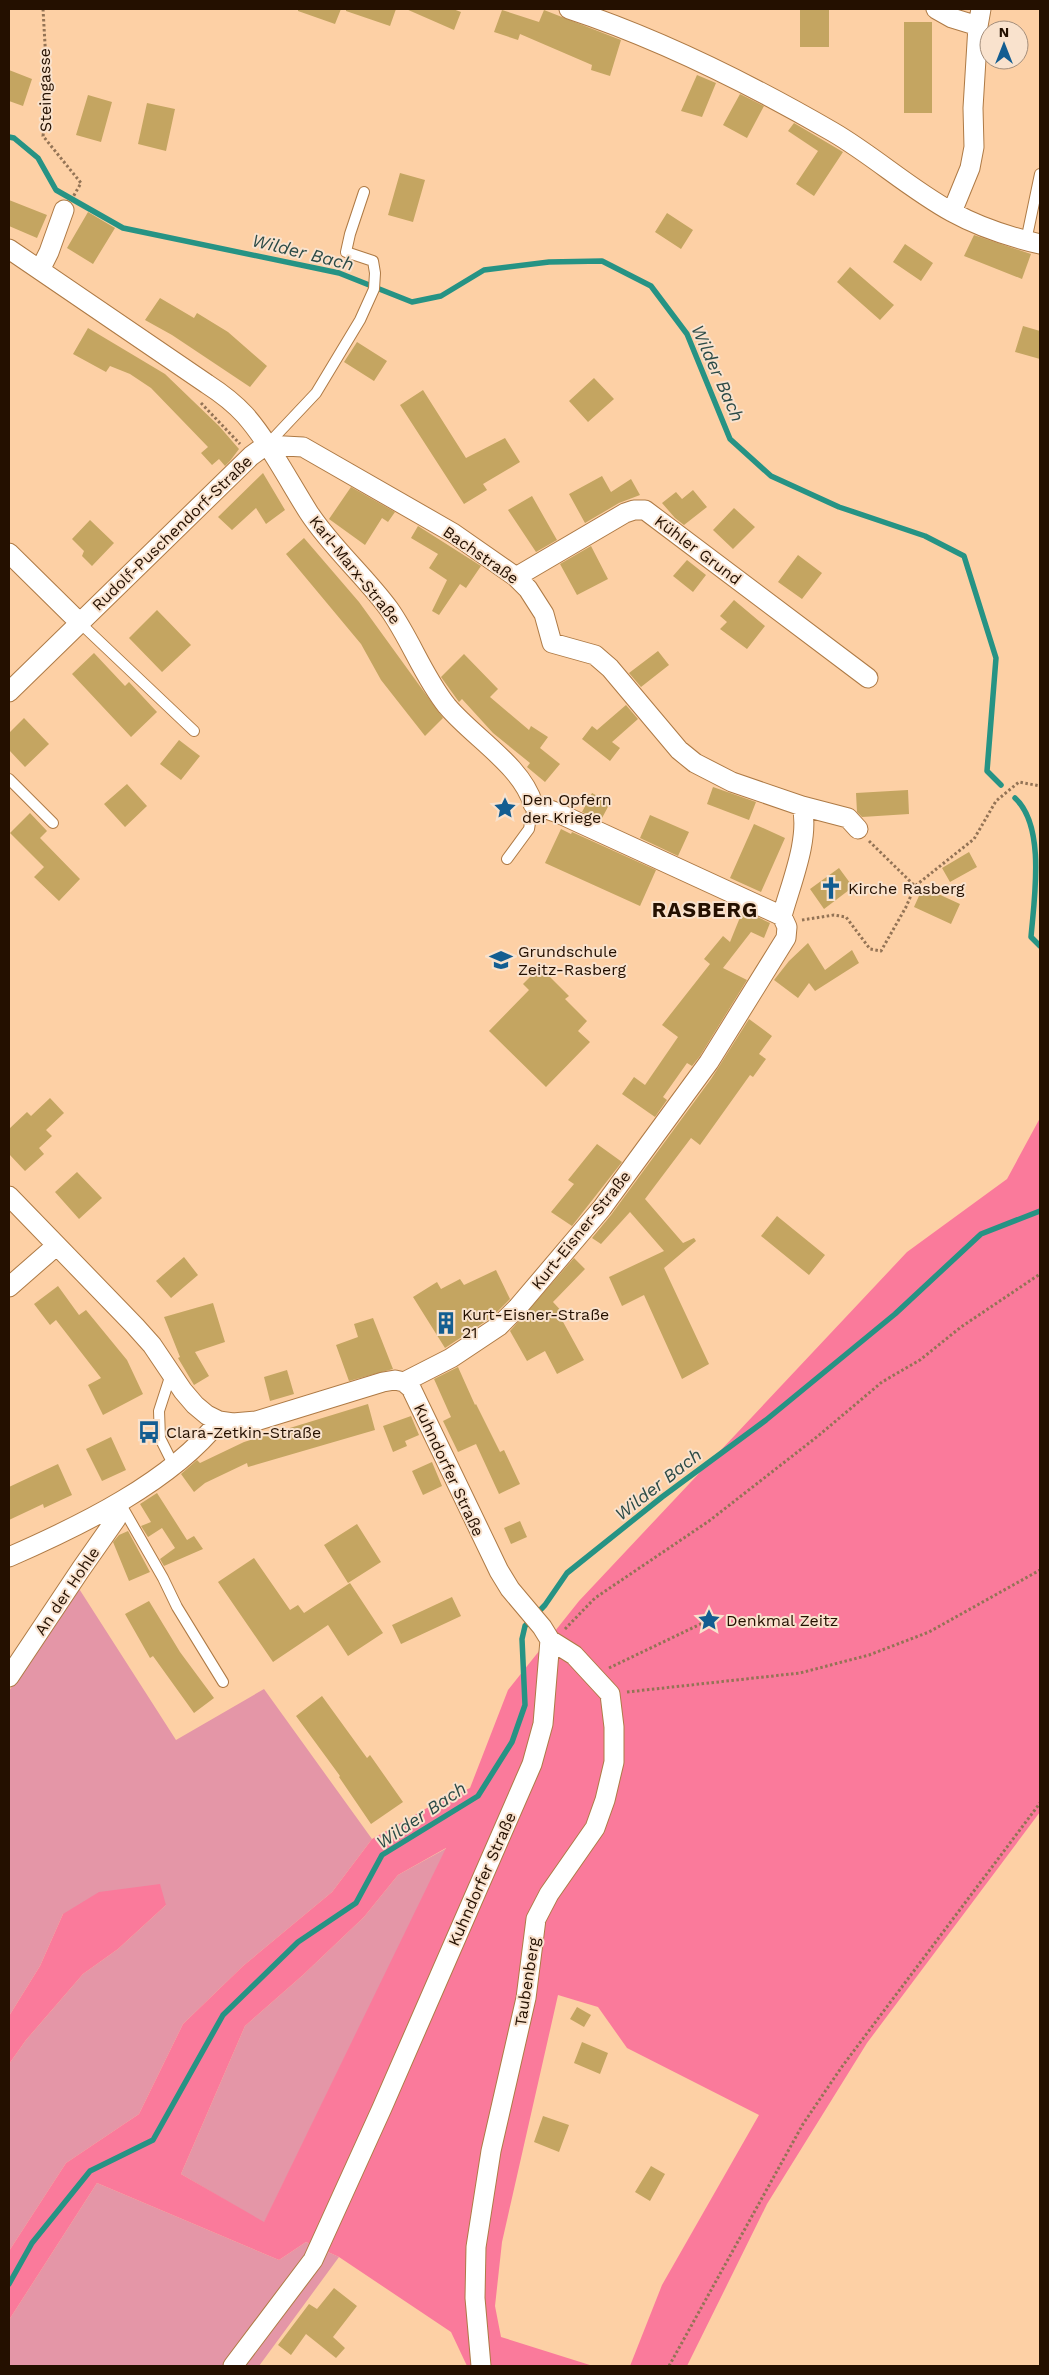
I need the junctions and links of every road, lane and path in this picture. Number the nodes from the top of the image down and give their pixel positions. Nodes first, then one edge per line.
1 (43, 9) edge
2 (572, 9) edge
3 (936, 9) edge
4 (980, 18) edge
5 (1040, 174) edge
6 (79, 189) dead end
7 (364, 192) dead end
8 (64, 210) dead end
9 (952, 212) junction
10 (1033, 243) edge
11 (9, 249) edge
12 (40, 270) junction
13 (266, 445) junction
14 (9, 553) edge
15 (516, 577) junction
16 (79, 622) junction
17 (868, 678) dead end
18 (9, 692) edge
19 (194, 731) dead end
20 (9, 779) edge
21 (1040, 786) edge
22 (533, 804) junction
23 (802, 806) junction
24 (53, 823) dead end
25 (858, 829) joint
26 (507, 859) dead end
27 (915, 886) junction
28 (782, 916) junction
29 (9, 1196) edge
30 (56, 1246) junction
31 (1040, 1274) edge
32 (9, 1287) edge
33 (171, 1374) junction
34 (404, 1382) junction
35 (219, 1421) junction
36 (173, 1464) junction
37 (119, 1503) junction
38 (9, 1557) edge
39 (1040, 1570) edge
40 (709, 1620) dead end
41 (546, 1634) junction
42 (592, 1676) junction
43 (9, 1678) edge
44 (223, 1682) dead end
45 (610, 1694) junction
46 (1040, 1803) edge
47 (233, 2366) edge
48 (481, 2366) edge
49 (669, 2366) edge

1 - 6 path, Steingasse
2 - 9 street
3 - 4 street
4 - 9 street
5 - 10 lane
7 - 13 lane
8 - 12 street
9 - 10 street
11 - 12 street, Karl-Marx-Straße
12 - 13 street, Karl-Marx-Straße
13 - 15 street, Bachstraße
13 - 16 street, Rudolf-Puschendorf-Straße
13 - 22 street, Karl-Marx-Straße
14 - 16 street, Rudolf-Puschendorf-Straße
15 - 17 street, Kühler Grund
15 - 23 street, Bachstraße
16 - 18 street, Rudolf-Puschendorf-Straße
16 - 19 lane
20 - 24 lane
21 - 27 path
22 - 26 lane
22 - 28 street
23 - 25 street, Bachstraße
23 - 28 street
25 - 27 path
27 - 28 path
28 - 34 street, Kurt-Eisner-Straße
29 - 30 street
30 - 32 street
30 - 33 street
31 - 41 path
33 - 35 street
33 - 36 lane
34 - 35 street, Kurt-Eisner-Straße
34 - 41 street, Kuhndorfer Straße
35 - 36 street
36 - 37 street
37 - 38 street
37 - 43 street, An der Hohle
37 - 44 lane
39 - 45 path
40 - 42 path
41 - 42 street
41 - 47 street, Kuhndorfer Straße
42 - 45 street
45 - 48 street, Taubenberg
46 - 49 path

